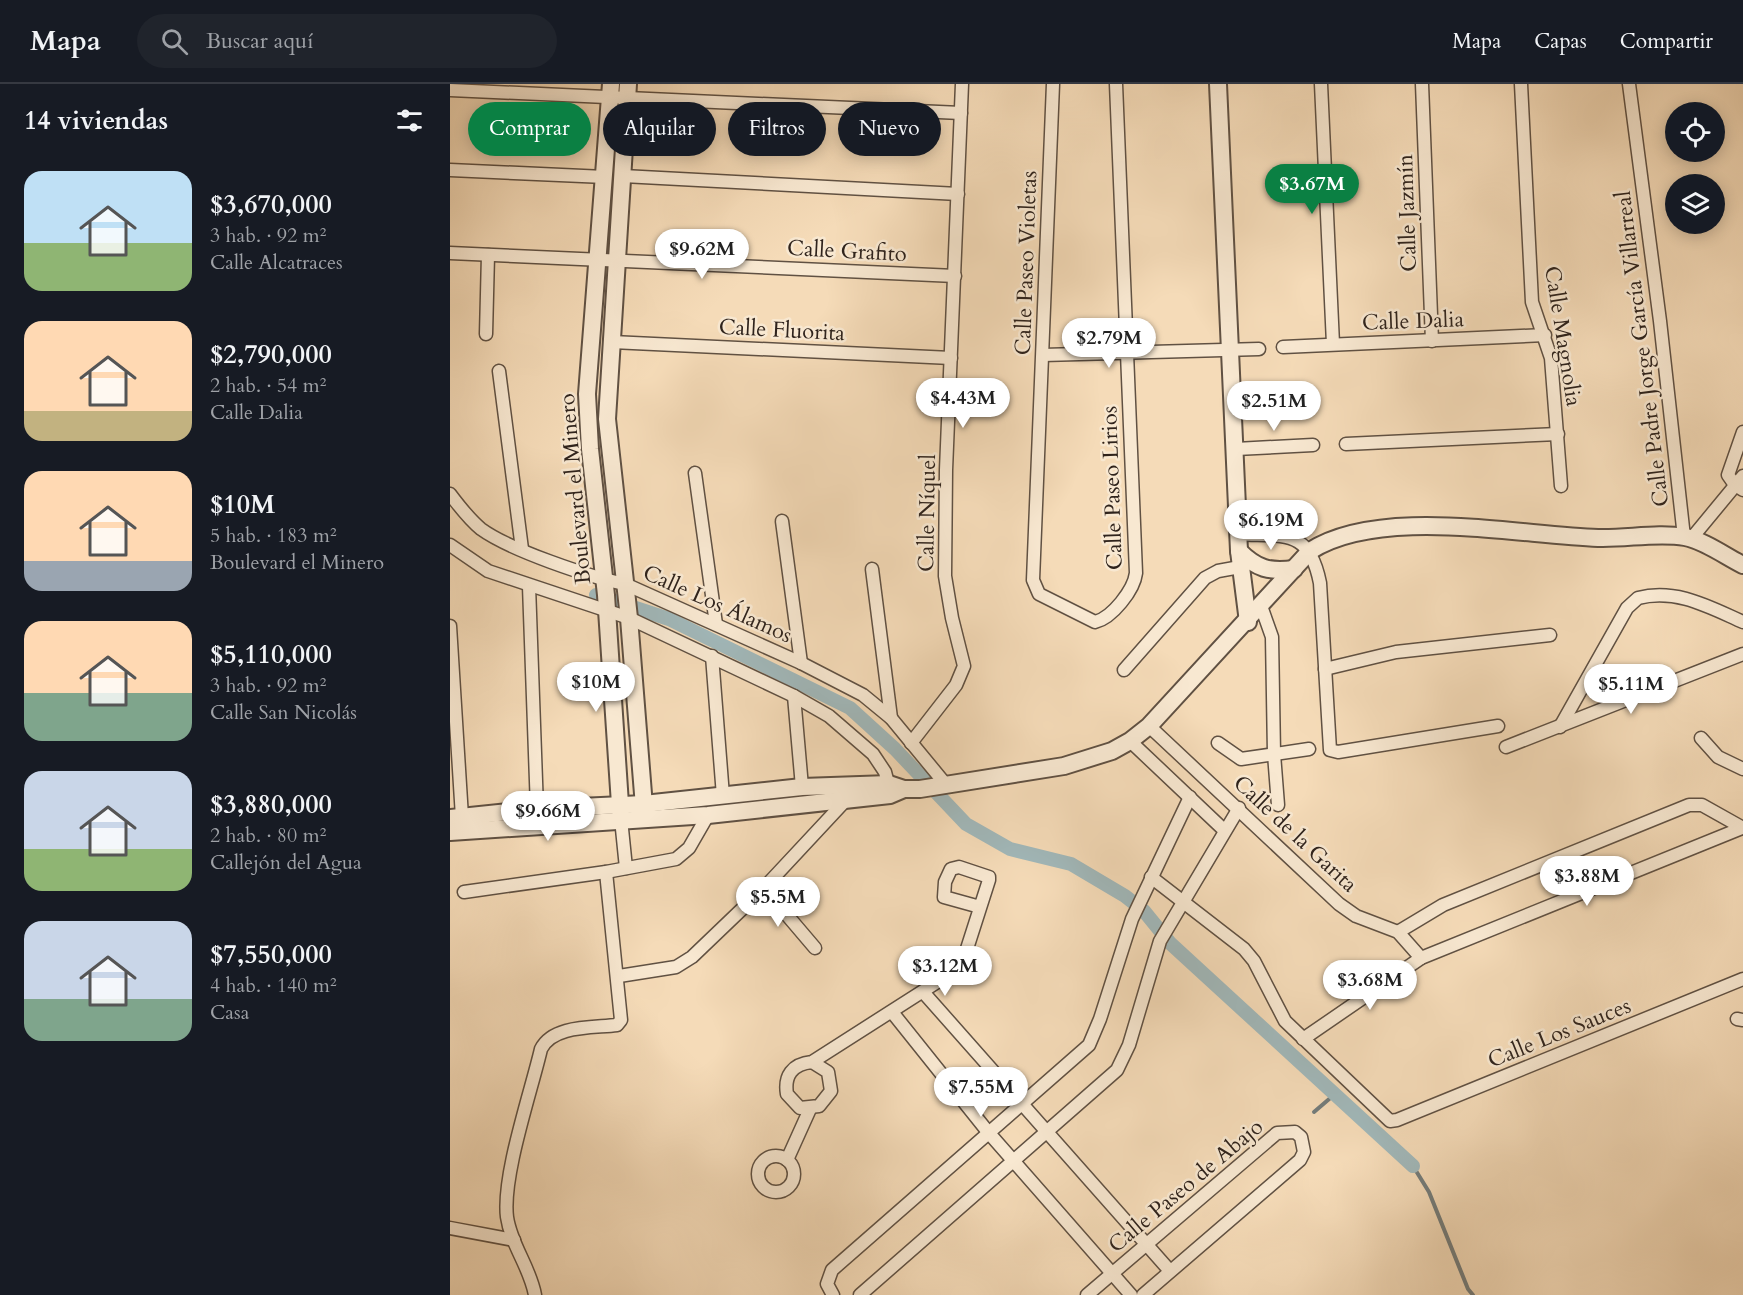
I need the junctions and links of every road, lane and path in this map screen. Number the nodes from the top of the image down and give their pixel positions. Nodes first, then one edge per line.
1 (962, 84) edge
2 (1053, 84) edge
3 (1116, 84) edge
4 (1218, 84) edge
5 (1322, 84) edge
6 (1422, 84) edge
7 (1521, 84) edge
8 (1629, 84) edge
9 (450, 90) edge
10 (619, 91) edge
11 (961, 113) junction
12 (450, 170) edge
13 (623, 176) junction
14 (605, 177) junction
15 (958, 194) junction
16 (450, 253) edge
17 (488, 255) junction
18 (599, 260) junction
19 (617, 261) junction
20 (955, 276) junction
21 (486, 334) dead end
22 (1545, 335) junction
23 (1432, 341) junction
24 (612, 342) junction
25 (1333, 344) junction
26 (1283, 347) dead end
27 (1259, 349) dead end
28 (1230, 350) junction
29 (1128, 354) junction
30 (1043, 356) junction
31 (951, 358) junction
32 (499, 371) dead end
33 (1743, 432) edge
34 (1557, 434) junction
35 (1346, 444) dead end
36 (1313, 446) dead end
37 (1236, 449) junction
38 (695, 473) dead end
39 (1740, 484) edge
40 (1561, 486) dead end
41 (450, 494) edge
42 (782, 521) dead end
43 (1688, 538) junction
44 (450, 545) edge
45 (522, 549) junction
46 (1239, 551) junction
47 (1310, 551) junction
48 (1743, 565) edge
49 (872, 568) dead end
50 (1294, 569) junction
51 (529, 586) junction
52 (606, 597) junction
53 (627, 602) junction
54 (1262, 606) junction
55 (1095, 622) joint
56 (1248, 622) junction
57 (1743, 622) edge
58 (716, 624) junction
59 (450, 626) edge
60 (1271, 632) junction
61 (1550, 635) dead end
62 (1743, 654) edge
63 (712, 656) junction
64 (801, 663) junction
65 (1325, 669) junction
66 (1124, 670) dead end
67 (794, 696) junction
68 (891, 718) junction
69 (1149, 726) junction
70 (1498, 726) dead end
71 (1560, 727) junction
72 (1701, 738) dead end
73 (1130, 741) junction
74 (911, 743) junction
75 (1218, 743) dead end
76 (1506, 747) dead end
77 (1309, 749) dead end
78 (1274, 754) junction
79 (1743, 758) edge
80 (1730, 763) junction
81 (1743, 769) edge
82 (802, 787) junction
83 (943, 787) junction
84 (901, 789) junction
85 (723, 796) junction
86 (1190, 797) junction
87 (846, 800) junction
88 (1278, 805) dead end
89 (1239, 808) junction
90 (537, 809) junction
91 (620, 811) junction
92 (644, 812) junction
93 (708, 814) junction
94 (456, 817) edge
95 (1742, 828) edge
96 (1224, 830) junction
97 (450, 832) edge
98 (626, 868) junction
99 (606, 872) junction
100 (1151, 877) junction
101 (764, 888) junction
102 (464, 892) dead end
103 (1182, 902) junction
104 (980, 907) junction
105 (1398, 932) junction
106 (815, 948) dead end
107 (1421, 958) junction
108 (619, 976) junction
109 (1743, 979) edge
110 (924, 993) junction
111 (892, 1012) junction
112 (1303, 1039) junction
113 (812, 1062) junction
114 (1022, 1103) junction
115 (810, 1109) junction
116 (1045, 1131) junction
117 (988, 1132) junction
118 (1013, 1159) junction
119 (787, 1160) dead end
120 (450, 1228) edge
121 (514, 1240) junction
122 (1145, 1244) junction
123 (1170, 1270) junction
124 (1113, 1274) junction
125 (535, 1295) edge
126 (833, 1295) edge
127 (860, 1295) edge
128 (1087, 1295) edge
129 (1131, 1295) edge
130 (1143, 1295) edge

1 - 11 street, Calle Níquel
2 - 30 street, Calle Paseo Violetas
3 - 29 street, Calle Paseo Lirios
4 - 28 street
5 - 25 street
6 - 23 street, Calle Jazmín
7 - 22 street, Calle Magnolia
8 - 43 street, Calle Padre Jorge García Villarreal
9 - 10 street
10 - 11 street
10 - 13 street, Boulevard el Minero
10 - 14 street, Boulevard el Minero
11 - 15 street, Calle Níquel
12 - 14 street
13 - 15 street
13 - 19 street, Boulevard el Minero
14 - 18 street, Boulevard el Minero
15 - 20 street, Calle Níquel
16 - 17 street, Calle Grafito
17 - 18 street, Calle Grafito
17 - 21 street
18 - 19 street, Calle Grafito
18 - 52 street, Boulevard el Minero
19 - 20 street, Calle Grafito
19 - 24 street, Boulevard el Minero
20 - 31 street, Calle Níquel
22 - 23 street, Calle Dalia
22 - 34 street, Calle Magnolia
23 - 25 street, Calle Dalia
24 - 31 street, Calle Fluorita
24 - 53 street, Boulevard el Minero
25 - 26 street, Calle Dalia
27 - 28 street
28 - 29 street
28 - 37 street
29 - 30 street
29 - 55 street, Calle Paseo Lirios
30 - 55 street, Calle Paseo Violetas
31 - 74 street, Calle Níquel
32 - 45 street
33 - 39 street
34 - 35 street
34 - 40 street, Calle Magnolia
36 - 37 street
37 - 46 street
38 - 58 street
39 - 43 street
41 - 45 street, Calle Los Álamos
42 - 64 street
43 - 47 street
43 - 48 street
44 - 51 street, Calle Los Álamos
45 - 52 street, Calle Los Álamos
46 - 47 street
46 - 50 street
46 - 56 street
46 - 66 street
47 - 50 street
47 - 65 street
49 - 68 street
50 - 54 street
51 - 52 street, Calle Los Álamos
51 - 90 street
52 - 53 street, Calle Los Álamos
52 - 53 street, Calle Los Álamos
52 - 91 street, Boulevard el Minero
53 - 58 street, Calle Los Álamos
53 - 63 street, Calle Los Álamos
53 - 92 street, Boulevard el Minero
54 - 56 street
54 - 60 street
56 - 60 street
56 - 69 street
57 - 71 street
58 - 64 street, Calle Los Álamos
59 - 94 street
60 - 78 street
61 - 65 street
62 - 71 street
63 - 67 street, Calle Los Álamos
63 - 85 street
64 - 68 street, Calle Los Álamos
65 - 70 street
67 - 82 street
67 - 84 street, Calle Los Álamos
68 - 74 street, Calle Los Álamos
69 - 73 street
69 - 89 street, Calle de la Garita
71 - 76 street
72 - 80 street
73 - 83 street
73 - 86 street, Calle de la Garita
74 - 83 street, Calle Los Álamos
75 - 78 street
77 - 78 street
78 - 88 street
79 - 80 street
80 - 81 street
82 - 84 street
82 - 85 street
83 - 84 street
84 - 87 street
85 - 92 street
86 - 96 street, Calle de la Garita
86 - 100 street
87 - 93 street
87 - 101 street
89 - 96 street
89 - 105 street, Calle de la Garita
90 - 91 street
90 - 94 street
91 - 92 street
91 - 97 street
91 - 98 street
92 - 93 street
93 - 98 street
95 - 105 street
95 - 107 street
96 - 103 street
98 - 99 street
99 - 102 street
99 - 108 street
100 - 103 street
100 - 114 street
101 - 106 street
101 - 108 street
103 - 112 street
103 - 116 street
104 - 104 street
104 - 110 street
105 - 107 street, Calle de la Garita
107 - 112 street
108 - 121 street
109 - 112 street, Calle Los Sauces
110 - 111 street
110 - 114 street
111 - 113 street
111 - 117 street
113 - 115 street
113 - 115 street
114 - 116 street
114 - 117 street
115 - 119 street
116 - 118 street
116 - 122 street
117 - 118 street
117 - 126 street
118 - 124 street
118 - 127 street
120 - 121 street
121 - 125 street
122 - 123 street
122 - 123 street, Calle Paseo de Abajo
122 - 124 street, Calle Paseo de Abajo
123 - 130 street, Calle Paseo de Abajo
124 - 128 street, Calle Paseo de Abajo
124 - 129 street

